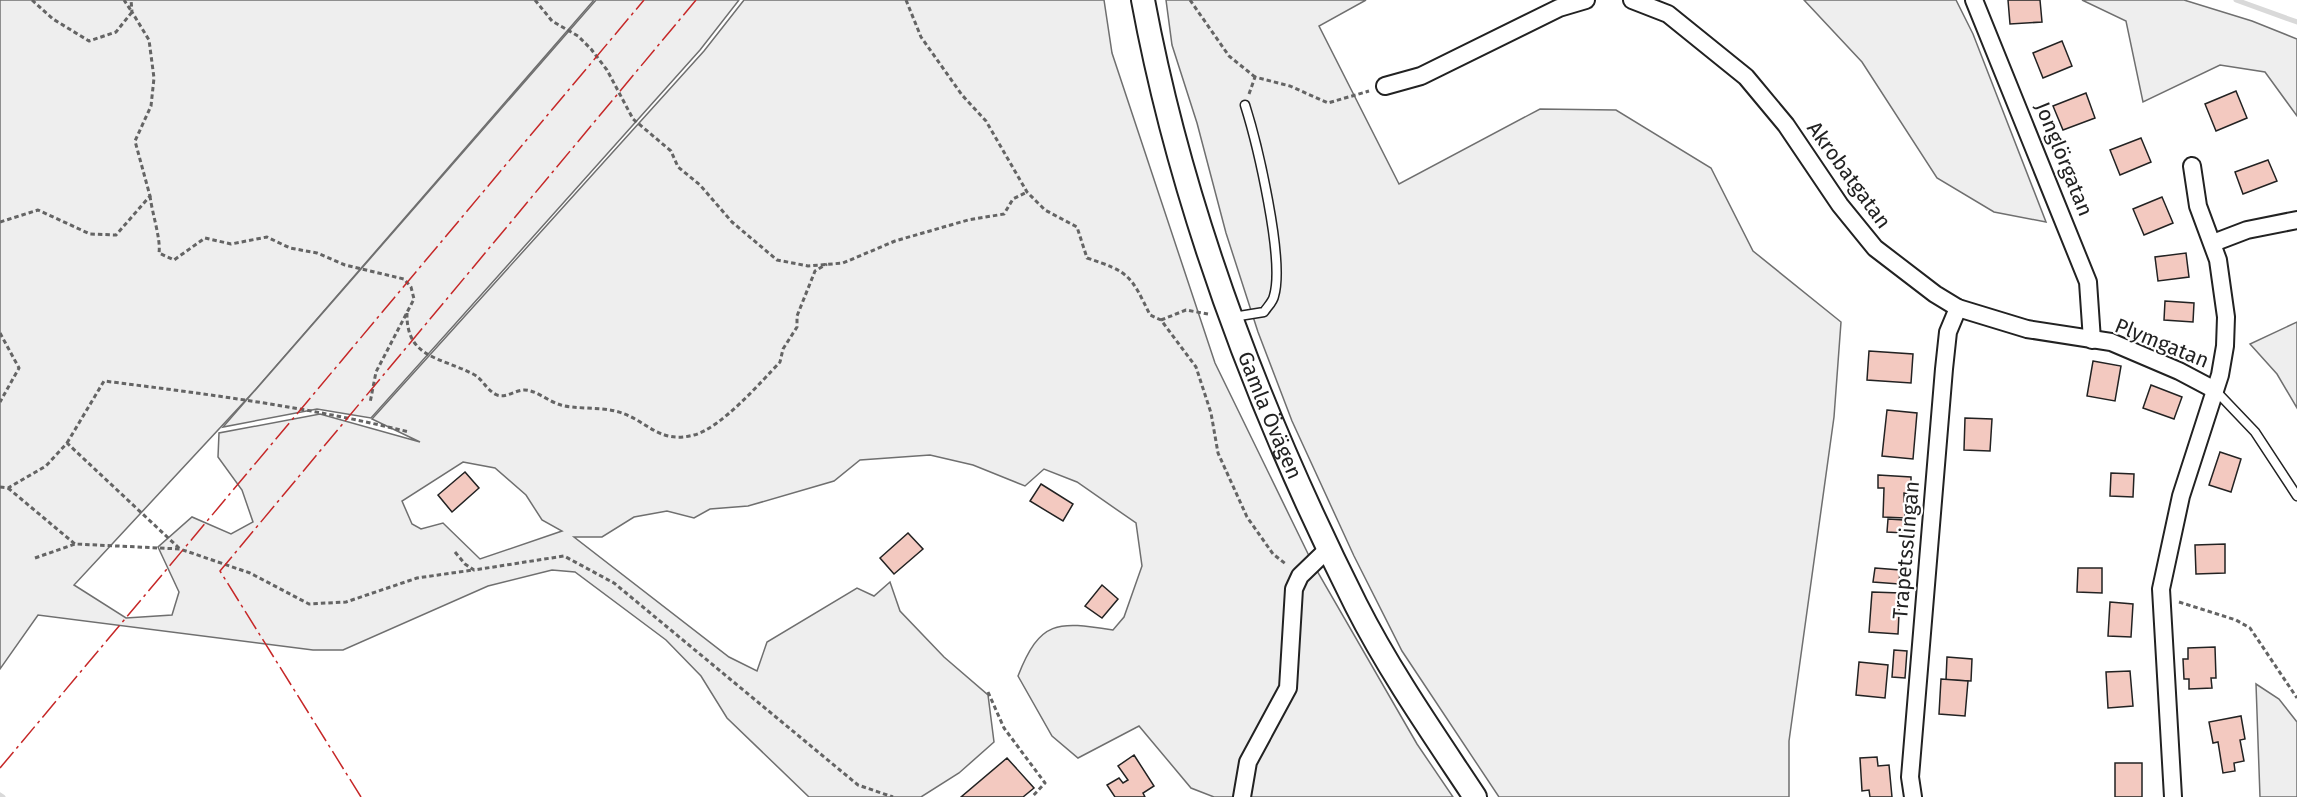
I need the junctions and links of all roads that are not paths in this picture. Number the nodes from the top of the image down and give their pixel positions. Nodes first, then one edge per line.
1 (1143, 0) edge
2 (1586, 0) edge
3 (1632, 0) edge
4 (1974, 0) edge
5 (1385, 86) road end
6 (1245, 105) road end
7 (2192, 166) dead end
8 (2297, 220) edge
9 (2213, 243) junction
10 (1958, 308) junction
11 (1233, 317) junction
12 (2092, 340) junction
13 (2213, 389) junction
14 (2297, 496) edge
15 (1329, 548) junction
16 (1242, 797) edge
17 (1475, 797) edge
18 (1913, 797) edge
19 (2173, 797) edge

1 - 11 main road, Gamla Övägen
2 - 5 street
3 - 10 street, Akrobatgatan
4 - 12 street, Jonglörgatan
6 - 11 lane
7 - 9 street
8 - 9 street
9 - 13 street
10 - 12 street, Akrobatgatan
10 - 18 street, Trapetsslingan
11 - 15 main road, Gamla Övägen
12 - 13 street, Plymgatan
13 - 14 lane
13 - 19 street
15 - 16 street
15 - 17 main road, Gamla Övägen

